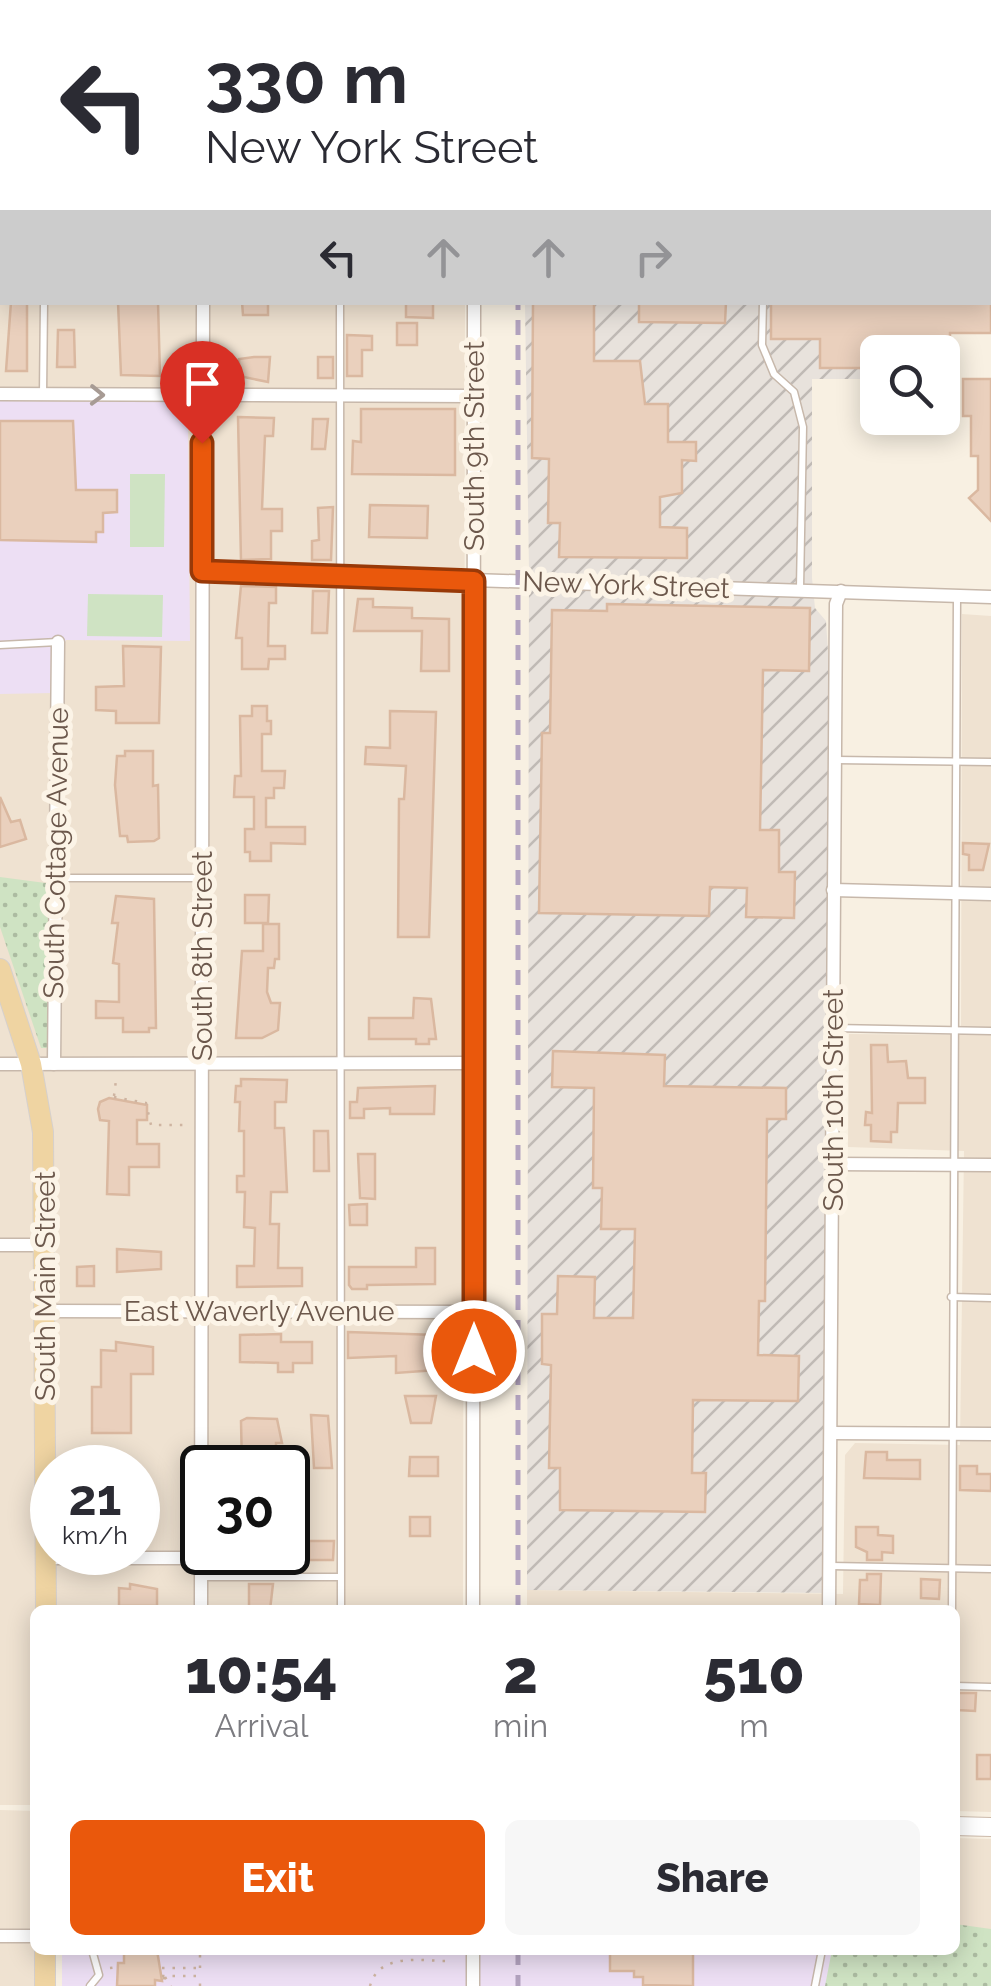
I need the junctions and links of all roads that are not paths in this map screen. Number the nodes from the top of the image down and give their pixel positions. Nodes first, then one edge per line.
1 (44, 305) edge
2 (203, 305) edge
3 (340, 305) edge
4 (474, 305) edge
5 (763, 305) edge
6 (0, 394) edge
7 (44, 394) junction
8 (340, 396) junction
9 (474, 396) junction
10 (202, 397) junction
11 (202, 571) junction
12 (342, 575) junction
13 (474, 581) junction
14 (800, 590) junction
15 (841, 591) junction
16 (958, 596) junction
17 (991, 597) edge
18 (58, 642) joint
19 (0, 646) edge
20 (835, 760) junction
21 (991, 762) edge
22 (955, 763) junction
23 (57, 878) junction
24 (202, 878) junction
25 (834, 890) junction
26 (954, 893) junction
27 (991, 894) edge
28 (0, 969) edge
29 (833, 1028) junction
30 (956, 1030) junction
31 (991, 1031) edge
32 (474, 1062) junction
33 (339, 1063) junction
34 (0, 1064) edge
35 (31, 1064) junction
36 (54, 1064) junction
37 (202, 1064) junction
38 (833, 1164) junction
39 (953, 1165) junction
40 (991, 1166) edge
41 (0, 1245) edge
42 (44, 1246) junction
43 (950, 1297) junction
44 (991, 1298) edge
45 (202, 1310) junction
46 (45, 1311) junction
47 (341, 1311) junction
48 (474, 1312) junction
49 (831, 1433) junction
50 (953, 1434) junction
51 (991, 1434) edge
52 (46, 1445) edge
53 (202, 1445) edge
54 (830, 1566) junction
55 (952, 1568) junction
56 (991, 1569) edge
57 (46, 1575) edge
58 (341, 1576) junction
59 (202, 1577) joint
60 (46, 1605) edge
61 (201, 1605) edge
62 (341, 1605) edge
63 (474, 1605) edge
64 (830, 1605) edge
65 (952, 1605) edge
66 (960, 1686) edge
67 (991, 1687) edge
68 (960, 1826) edge
69 (991, 1827) edge
70 (0, 1936) edge
71 (30, 1936) edge
72 (45, 1955) edge
73 (93, 1955) edge
74 (473, 1955) edge
75 (821, 1955) edge
76 (46, 1986) edge
77 (90, 1986) edge
78 (473, 1986) edge
79 (815, 1986) edge

1 - 7 lane
2 - 10 street, South 8th Street
3 - 8 lane
4 - 9 street, South 9th Street
5 - 14 lane
6 - 7 street
7 -> 10 street
8 - 9 street
8 - 10 street
8 - 12 lane
9 - 13 street, South 9th Street
10 - 11 street, South 8th Street
11 - 12 street, New York Street
11 - 24 street, South 8th Street
12 - 13 street, New York Street
12 - 33 lane
13 - 14 street, New York Street
13 - 32 street, South 9th Street
14 - 15 street, New York Street
15 - 16 street, New York Street
15 - 20 street, South 10th Street
16 - 17 street, New York Street
16 - 22 lane
18 - 19 lane
18 - 23 street, South Cottage Avenue
20 - 22 lane
20 - 25 street, South 10th Street
21 - 22 lane
22 - 26 lane
23 - 24 lane
23 - 36 street, South Cottage Avenue
24 - 37 street, South 8th Street
25 - 26 street
25 - 29 street, South 10th Street
26 - 27 street
26 - 30 lane
28 - 35 main road, South Main Street
29 - 30 lane
29 - 38 street, South 10th Street
30 - 31 lane
30 - 39 lane
32 - 33 street
32 - 48 street, South 9th Street
33 - 37 street
33 - 47 lane
34 - 35 street
35 - 36 street
35 - 42 main road, South Main Street
36 - 37 street
37 - 45 street, South 8th Street
38 - 39 street
38 - 49 street, South 10th Street
39 - 40 street
39 - 43 lane
41 - 42 street
42 - 46 main road, South Main Street
43 - 44 lane
43 - 50 lane
45 - 46 street, East Waverly Avenue
45 - 47 street, East Waverly Avenue
45 - 53 street, South 8th Street
46 - 52 main road, South Main Street
47 - 48 street, East Waverly Avenue
47 - 58 lane
48 - 63 street, South 9th Street
49 - 50 street
49 - 54 street, South 10th Street
50 - 51 street
50 - 55 lane
54 - 55 lane
54 - 64 street, South 10th Street
55 - 56 lane
55 - 65 lane
57 - 60 main road, South Main Street
58 - 59 lane
58 - 62 lane
59 - 61 street, South 8th Street
66 - 67 lane
68 - 69 main road
70 - 71 street
72 - 76 main road
73 - 77 lane
74 - 78 street
75 - 79 lane

